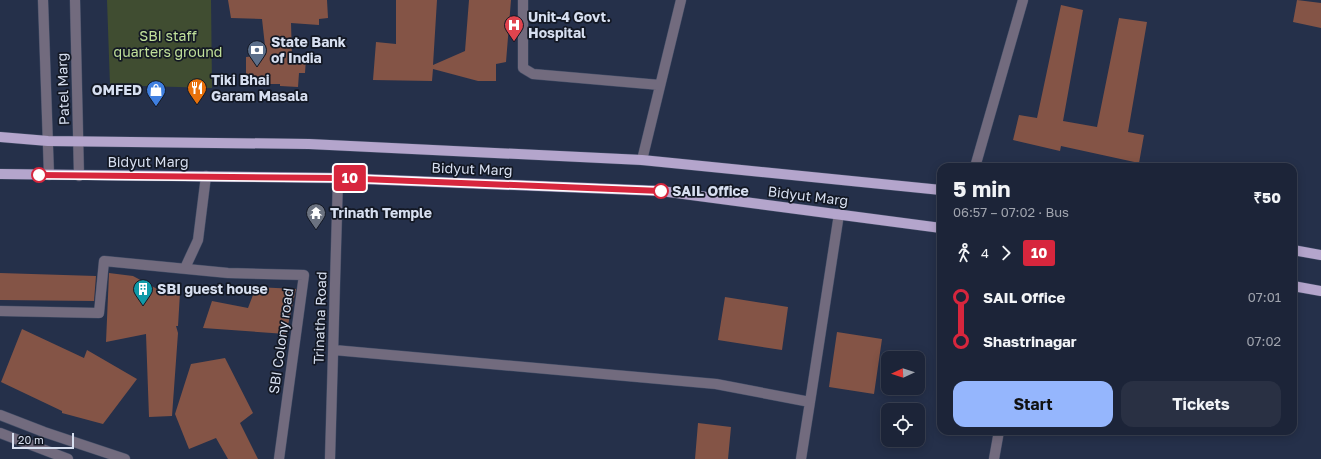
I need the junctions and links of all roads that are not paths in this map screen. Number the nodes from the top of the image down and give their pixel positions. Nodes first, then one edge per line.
1 (43, 0) edge
2 (75, 0) edge
3 (523, 0) edge
4 (681, 0) edge
5 (1023, 0) edge
6 (660, 85) junction
7 (0, 137) edge
8 (79, 140) junction
9 (48, 141) junction
10 (642, 160) junction
11 (976, 163) edge
12 (0, 174) edge
13 (49, 175) junction
14 (79, 176) junction
15 (206, 176) junction
16 (338, 178) junction
17 (937, 190) edge
18 (839, 214) junction
19 (937, 227) edge
20 (1297, 251) edge
21 (1321, 255) edge
22 (185, 268) junction
23 (1297, 287) edge
24 (1321, 292) edge
25 (0, 311) edge
26 (334, 350) junction
27 (810, 402) junction
28 (0, 415) edge
29 (0, 433) edge
30 (997, 435) edge
31 (68, 459) edge
32 (125, 459) edge
33 (279, 459) edge
34 (330, 459) edge
35 (801, 459) edge
36 (994, 459) edge

1 - 9 street, Patel Marg
2 - 8 street, Patel Marg
3 - 6 street
4 - 6 street
5 - 11 street
6 - 10 street
7 - 9 main road, Bidyut Marg
8 - 9 main road, Bidyut Marg
8 - 10 main road, Bidyut Marg
8 - 14 street, Patel Marg
9 - 13 street, Patel Marg
10 - 17 main road, Bidyut Marg
12 - 13 main road, Bidyut Marg
13 - 14 main road, Bidyut Marg
14 - 15 main road, Bidyut Marg
15 - 16 main road, Bidyut Marg
15 - 22 street
16 - 18 main road, Bidyut Marg
16 - 26 street, Trinatha Road
18 - 19 main road, Bidyut Marg
18 - 27 street
20 - 21 main road
22 - 25 street, SBI Colony road
22 - 33 street, SBI Colony road
23 - 24 main road
26 - 27 street
26 - 34 street, Trinatha Road
27 - 35 street
28 - 32 street
29 - 31 street
30 - 36 street

